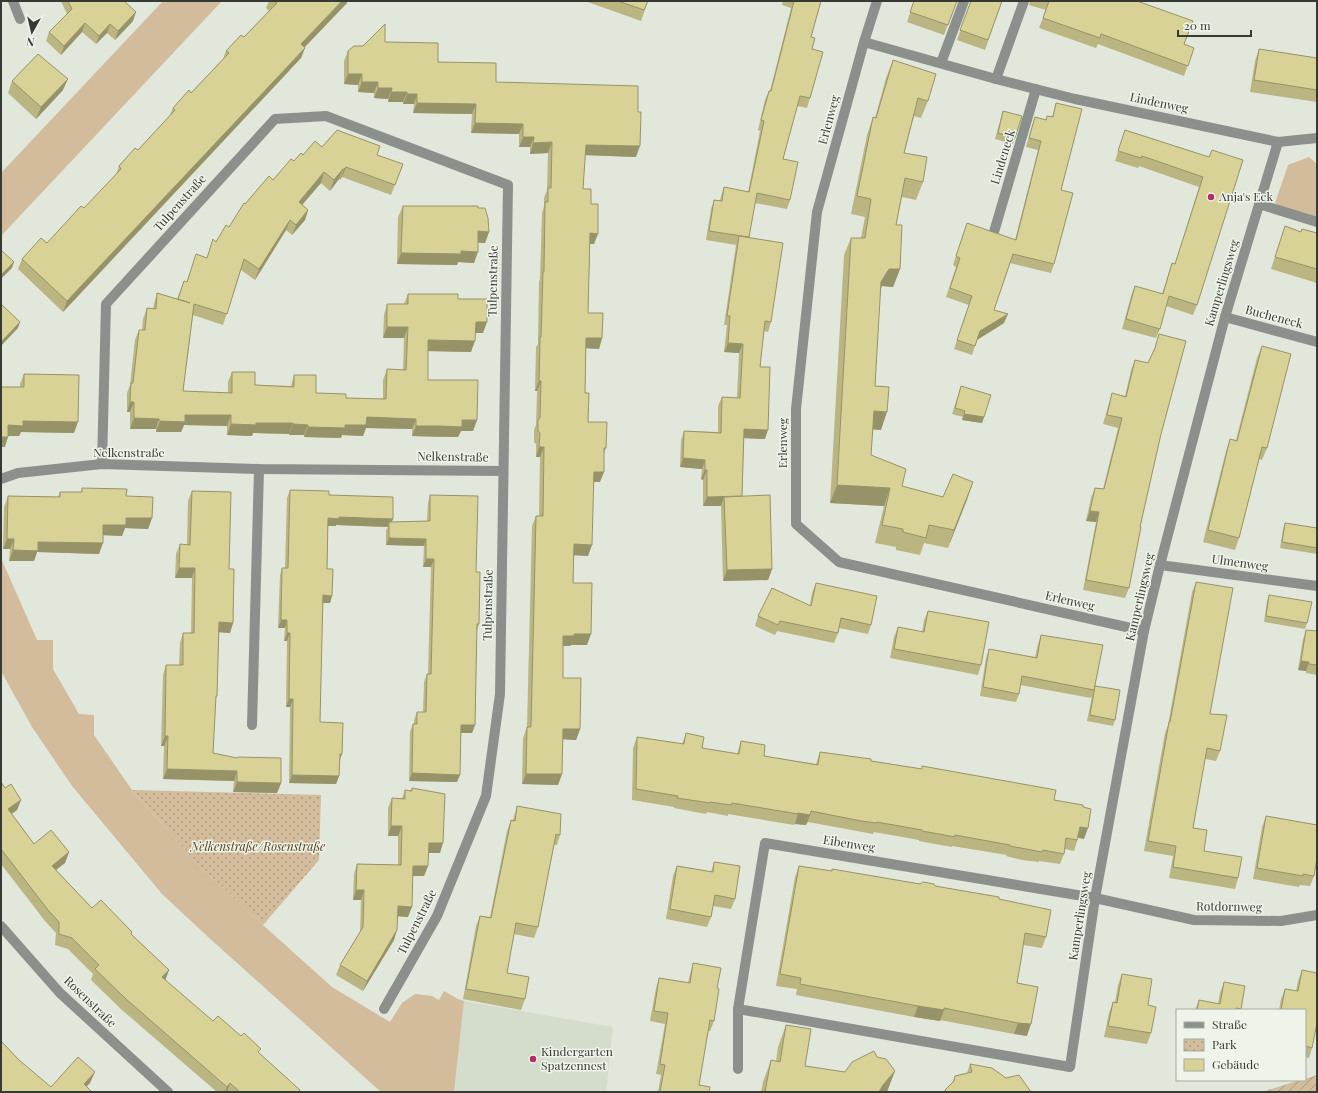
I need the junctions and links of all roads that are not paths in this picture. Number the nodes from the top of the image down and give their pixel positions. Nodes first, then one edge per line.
1 (13, 1) edge
2 (877, 1) edge
3 (964, 1) edge
4 (1024, 1) edge
5 (20, 19) dead end
6 (864, 42) junction
7 (941, 63) junction
8 (996, 79) junction
9 (1036, 89) junction
10 (1317, 138) edge
11 (1278, 142) junction
12 (1259, 204) junction
13 (1317, 222) edge
14 (994, 232) edge
15 (1224, 317) junction
16 (1317, 342) edge
17 (102, 464) junction
18 (258, 469) junction
19 (503, 471) junction
20 (1, 479) edge
21 (1160, 565) junction
22 (1317, 586) edge
23 (1144, 631) junction
24 (252, 724) dead end
25 (1095, 898) junction
26 (1317, 915) edge
27 (1, 926) edge
28 (738, 1009) junction
29 (384, 1010) dead end
30 (738, 1069) dead end
31 (168, 1092) edge

1 - 5 street
2 - 6 street, Erlenweg
3 - 7 street
4 - 8 street
6 - 7 street, Lindenweg
6 - 23 street, Erlenweg
7 - 8 street, Lindenweg
8 - 9 street, Lindenweg
9 - 11 street, Lindenweg
9 - 14 street, Lindeneck
10 - 11 street, Lindenweg
11 - 12 street, Kamperlingsweg
12 - 13 street
12 - 15 street, Kamperlingsweg
15 - 16 street, Bucheneck
15 - 21 street, Kamperlingsweg
17 - 18 street, Nelkenstraße
17 - 19 street, Tulpenstraße
17 - 20 street, Nelkenstraße
18 - 19 street, Nelkenstraße
18 - 24 street
19 - 29 street, Tulpenstraße
21 - 22 street, Ulmenweg
21 - 23 street, Kamperlingsweg
23 - 25 street, Kamperlingsweg
25 - 26 street, Rotdornweg
25 - 28 street, Eibenweg
25 - 28 street, Kamperlingsweg
27 - 31 street, Rosenstraße
28 - 30 street, Eibenweg

